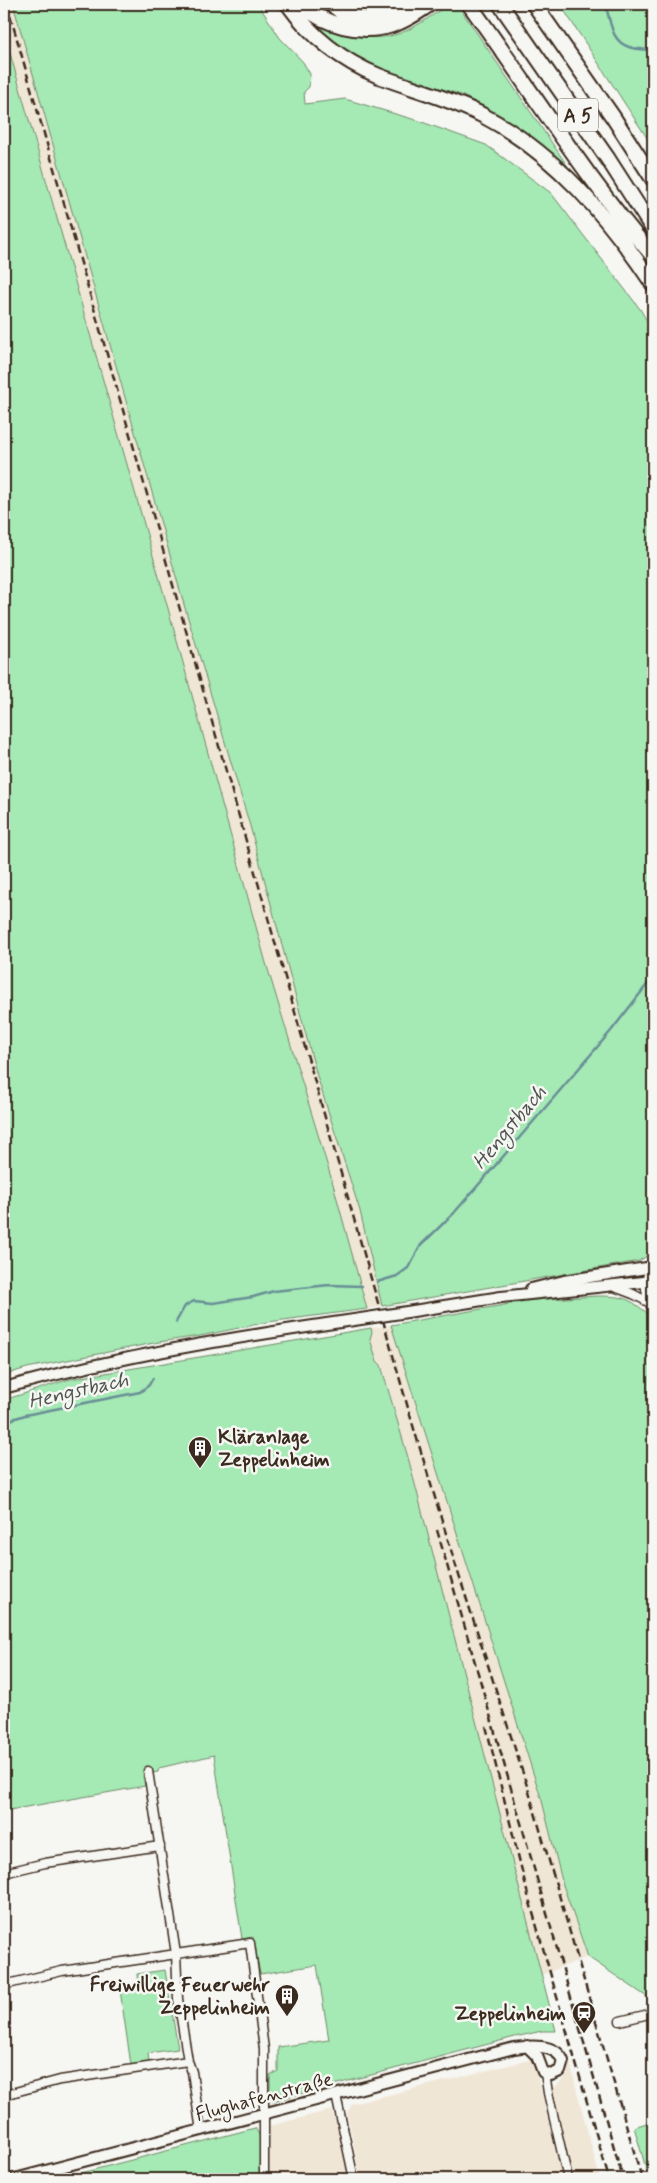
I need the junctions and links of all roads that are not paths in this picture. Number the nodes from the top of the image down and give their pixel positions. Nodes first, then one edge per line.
1 (288, 4) edge
2 (300, 4) edge
3 (332, 4) edge
4 (413, 4) edge
5 (430, 4) edge
6 (469, 4) edge
7 (500, 4) edge
8 (534, 4) edge
9 (585, 170) junction
10 (653, 179) edge
11 (653, 229) edge
12 (621, 238) junction
13 (653, 256) edge
14 (653, 284) edge
15 (653, 1269) edge
16 (649, 1281) edge
17 (610, 1285) junction
18 (501, 1297) junction
19 (651, 1307) edge
20 (4, 1388) edge
21 (148, 1771) dead end
22 (160, 1846) junction
23 (4, 1873) edge
24 (176, 1954) junction
25 (4, 1985) edge
26 (653, 2013) edge
27 (620, 2021) dead end
28 (525, 2046) junction
29 (188, 2061) junction
30 (545, 2073) junction
31 (4, 2095) edge
32 (336, 2095) junction
33 (264, 2114) junction
34 (201, 2131) junction
35 (15, 2179) edge
36 (264, 2179) edge
37 (354, 2179) edge
38 (568, 2179) edge

1 - 12 highway
2 - 5 highway
3 - 4 highway
6 - 9 highway
7 - 11 highway, A 5
8 - 10 highway, A 5
9 - 12 highway
9 - 13 highway
12 - 14 highway
15 - 16 street
15 - 18 main road
16 - 17 main road
16 - 19 street
17 - 18 main road
17 - 19 street
18 - 20 main road, bridge
21 - 22 street
22 - 23 street
22 - 24 street
24 - 25 street
24 - 29 street
24 - 33 street
26 - 27 street
28 - 30 main road
28 - 30 main road, Flughafenstraße
28 - 32 main road, Flughafenstraße
29 - 31 street
29 - 34 street
30 - 38 street
32 - 33 main road, Flughafenstraße
32 - 37 street
33 - 34 main road, Flughafenstraße
33 - 36 street
34 - 35 main road, Flughafenstraße

